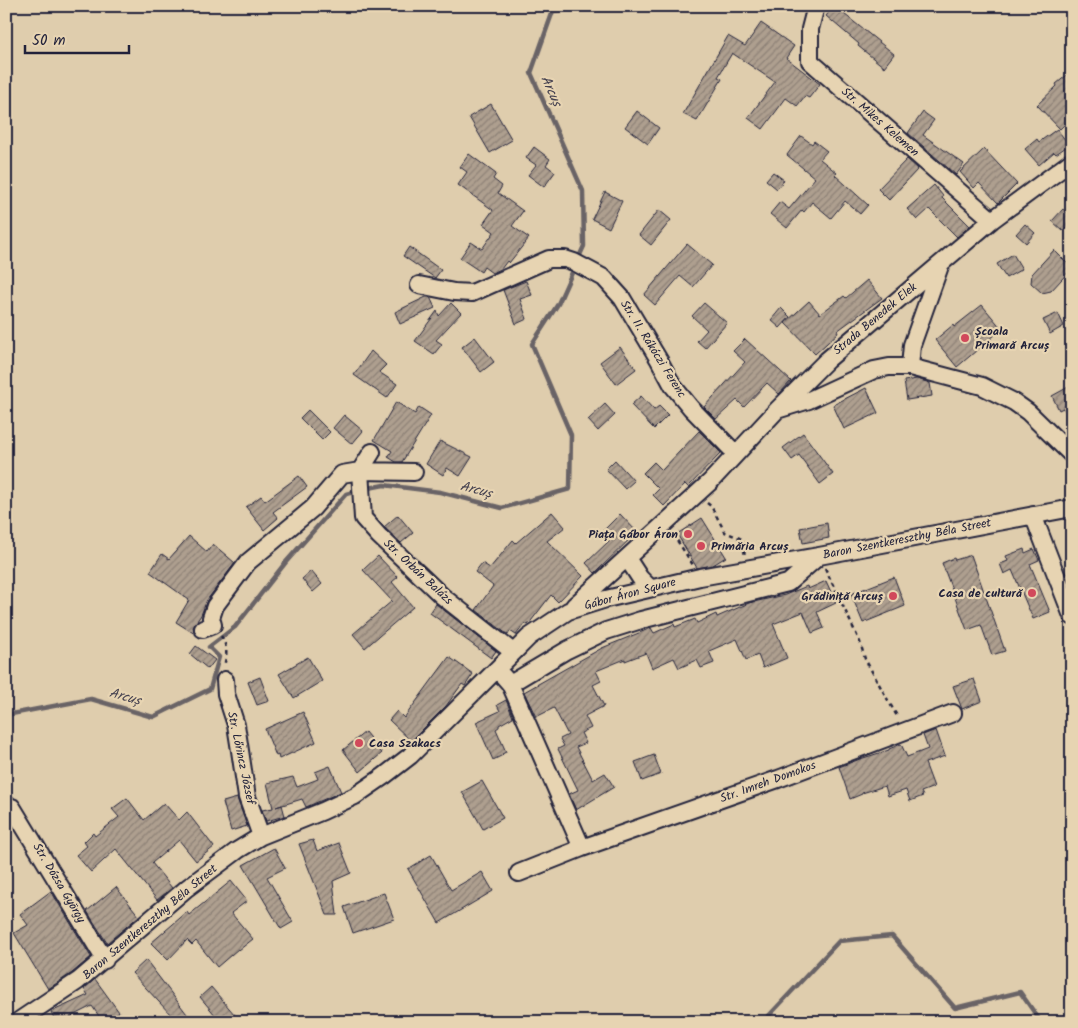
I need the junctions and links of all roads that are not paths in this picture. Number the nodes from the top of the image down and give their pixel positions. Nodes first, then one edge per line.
1 (816, 6) edge
2 (1072, 161) edge
3 (992, 220) junction
4 (940, 265) junction
5 (419, 285) dead end
6 (910, 367) junction
7 (777, 410) junction
8 (372, 452) dead end
9 (736, 454) junction
10 (1072, 455) edge
11 (360, 471) junction
12 (414, 472) dead end
13 (695, 496) joint
14 (1072, 508) edge
15 (1033, 515) junction
16 (819, 556) junction
17 (627, 558) junction
18 (744, 563) joint
19 (650, 588) junction
20 (568, 611) junction
21 (1072, 616) edge
22 (203, 629) dead end
23 (513, 652) junction
24 (497, 668) junction
25 (224, 680) road end
26 (510, 684) junction
27 (953, 714) dead end
28 (12, 807) dead end
29 (261, 836) junction
30 (582, 848) junction
31 (519, 873) dead end
32 (105, 960) junction
33 (17, 1022) edge

1 - 3 street, Str. Mikes Kelemen
2 - 3 street, Strada Benedek Elek
3 - 4 street, Strada Benedek Elek
4 - 6 street
4 - 7 street, Strada Benedek Elek
5 - 9 street, Str. II. Rákóczi Ferenc
6 - 7 street
6 - 10 street
7 - 9 street, Strada Benedek Elek
8 - 11 street
9 - 13 street, Strada Benedek Elek
11 - 12 street
11 - 22 street
11 - 23 street, Str. Orbán Balázs
13 - 17 street, Gábor Áron Square
14 - 15 street, Baron Szentkereszthy Béla Street
15 - 16 street, Baron Szentkereszthy Béla Street
15 - 21 street
16 - 18 street, Baron Szentkereszthy Béla Street
16 - 26 street
17 - 19 street
17 - 20 street, Gábor Áron Square
18 - 19 street, Gábor Áron Square
19 - 20 street, Gábor Áron Square
20 - 23 street, Baron Szentkereszthy Béla Street
23 - 24 street, Baron Szentkereszthy Béla Street
24 - 26 street
24 - 29 street, Baron Szentkereszthy Béla Street
25 - 29 street, Str. Lőrincz József
26 - 30 street
27 - 30 street, Str. Imreh Domokos
28 - 32 street, Str. Dózsa György
29 - 32 street, Baron Szentkereszthy Béla Street
30 - 31 street, Str. Imreh Domokos
32 - 33 street, Baron Szentkereszthy Béla Street

